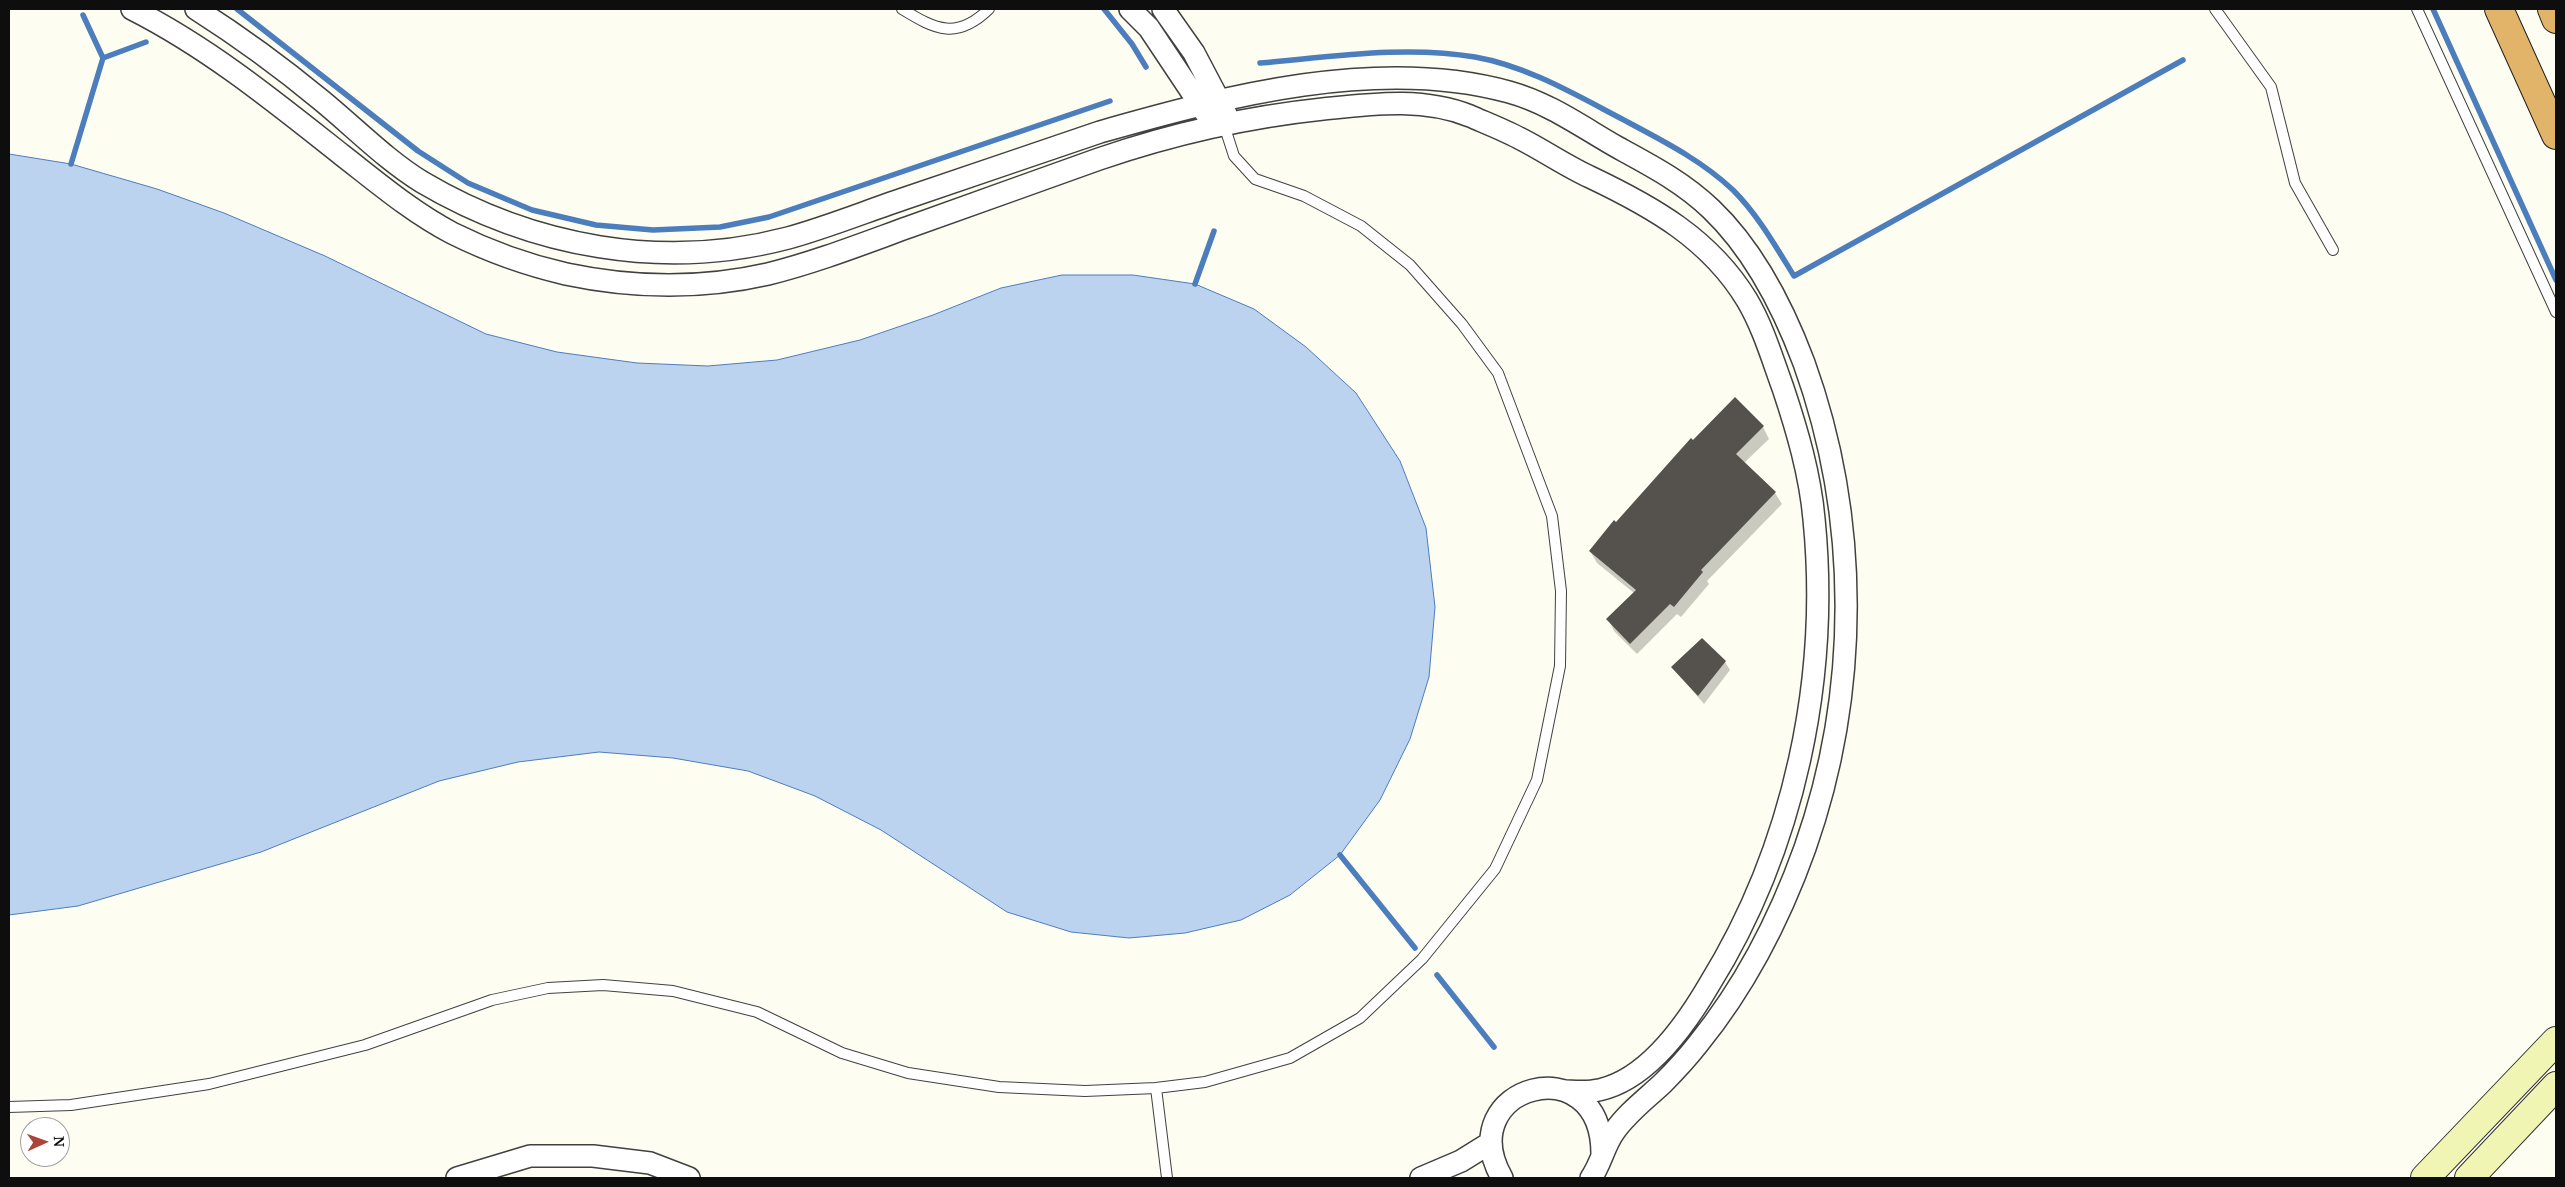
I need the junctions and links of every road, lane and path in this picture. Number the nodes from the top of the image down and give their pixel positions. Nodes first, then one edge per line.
1 (132, 9) edge
2 (196, 9) edge
3 (902, 9) edge
4 (988, 9) edge
5 (1130, 9) edge
6 (1163, 9) edge
7 (2215, 9) edge
8 (2417, 9) edge
9 (2499, 9) edge
10 (2552, 9) edge
11 (2556, 19) edge
12 (1211, 103) junction
13 (1223, 125) junction
14 (2556, 135) edge
15 (2333, 250) dead end
16 (2556, 312) edge
17 (2556, 1041) edge
18 (2556, 1086) edge
19 (1156, 1088) junction
20 (1566, 1091) junction
21 (9, 1107) edge
22 (1490, 1144) junction
23 (1598, 1168) edge
24 (457, 1178) edge
25 (689, 1178) edge
26 (1167, 1178) edge
27 (1421, 1178) edge
28 (1502, 1178) edge
29 (2425, 1178) edge
30 (2469, 1178) edge

1 - 13 street
2 - 12 street
3 - 4 lane
5 - 12 street
6 - 12 street
7 - 15 lane
8 - 16 lane
9 - 14 highway
10 - 11 highway
12 - 13 street
12 - 23 street
13 - 19 lane
13 - 20 street
17 - 29 street
18 - 30 street
19 - 21 lane
19 - 26 lane
20 - 22 street
20 - 23 street
22 - 27 street
22 - 28 street
24 - 25 street

